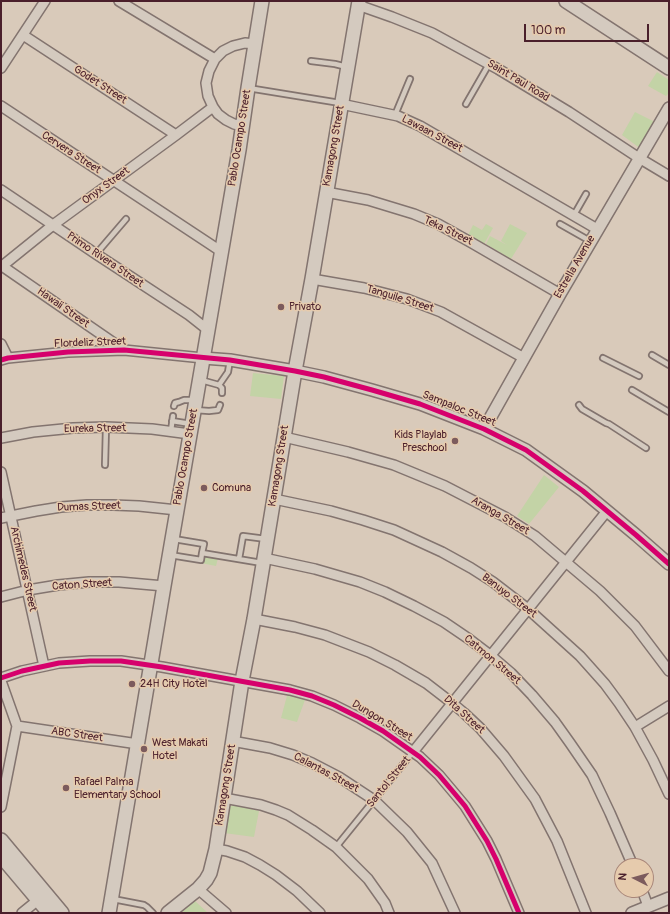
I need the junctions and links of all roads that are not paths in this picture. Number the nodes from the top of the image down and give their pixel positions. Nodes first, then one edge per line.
1 (45, 1) edge
2 (119, 1) edge
3 (262, 1) edge
4 (566, 1) edge
5 (358, 3) edge
6 (23, 35) junction
7 (255, 44) junction
8 (215, 60) junction
9 (311, 62) dead end
10 (489, 64) junction
11 (347, 67) junction
12 (1, 68) edge
13 (669, 68) edge
14 (410, 79) dead end
15 (248, 88) junction
16 (341, 104) junction
17 (466, 104) dead end
18 (1, 106) edge
19 (213, 107) junction
20 (669, 108) edge
21 (395, 115) junction
22 (243, 126) junction
23 (176, 135) junction
24 (639, 158) junction
25 (669, 176) edge
26 (113, 180) junction
27 (1, 190) edge
28 (326, 192) junction
29 (586, 194) dead end
30 (574, 215) junction
31 (126, 219) dead end
32 (560, 224) dead end
33 (53, 225) junction
34 (598, 228) junction
35 (590, 241) junction
36 (222, 252) junction
37 (96, 254) junction
38 (2, 266) edge
39 (312, 279) junction
40 (560, 294) junction
41 (208, 330) junction
42 (1, 344) edge
43 (124, 350) junction
44 (652, 355) dead end
45 (203, 358) junction
46 (524, 358) junction
47 (603, 358) dead end
48 (5, 359) edge
49 (230, 360) junction
50 (669, 365) edge
51 (295, 371) junction
52 (639, 376) dead end
53 (200, 380) junction
54 (218, 385) junction
55 (632, 390) dead end
56 (222, 394) dead end
57 (195, 405) junction
58 (220, 405) dead end
59 (580, 405) dead end
60 (174, 406) dead end
61 (669, 412) edge
62 (106, 427) junction
63 (191, 429) junction
64 (484, 429) junction
65 (171, 431) junction
66 (284, 437) junction
67 (1, 438) edge
68 (646, 448) dead end
69 (105, 465) dead end
70 (1, 472) edge
71 (274, 499) junction
72 (177, 510) junction
73 (607, 511) junction
74 (6, 517) edge
75 (172, 538) junction
76 (267, 539) junction
77 (202, 553) junction
78 (170, 555) junction
79 (239, 559) junction
80 (263, 560) junction
81 (566, 562) junction
82 (669, 564) edge
83 (164, 586) junction
84 (28, 590) junction
85 (1, 598) edge
86 (528, 609) junction
87 (254, 619) junction
88 (490, 656) junction
89 (151, 665) junction
90 (44, 666) junction
91 (669, 671) edge
92 (1, 680) edge
93 (242, 681) junction
94 (452, 703) junction
95 (669, 706) edge
96 (17, 726) junction
97 (635, 727) junction
98 (232, 741) junction
99 (138, 744) junction
100 (413, 752) junction
101 (3, 785) edge
102 (669, 794) edge
103 (224, 798) junction
104 (374, 800) junction
105 (1, 807) edge
106 (1, 840) edge
107 (336, 847) junction
108 (216, 849) junction
109 (630, 858) edge
110 (3, 862) edge
111 (198, 889) junction
112 (645, 898) edge
113 (669, 898) edge
114 (112, 899) junction
115 (38, 900) junction
116 (138, 904) junction
117 (648, 906) junction
118 (137, 910) dead end
119 (22, 913) edge
120 (49, 913) edge
121 (62, 913) edge
122 (109, 913) edge
123 (153, 913) edge
124 (168, 913) edge
125 (226, 913) edge
126 (320, 913) edge
127 (389, 913) edge
128 (455, 913) edge
129 (519, 913) edge
130 (586, 913) edge
131 (632, 913) edge

1 - 6 street
2 - 8 street
3 - 7 main road, Pablo Ocampo Street
4 - 13 main road
5 - 10 street, Saint Paul Road
5 - 11 main road, Kamagong Street
6 - 12 street
6 - 23 street, Godet Street
7 - 8 street
7 - 15 main road, Pablo Ocampo Street
8 - 19 street
9 - 11 lane
10 - 17 lane
10 - 24 street, Saint Paul Road
11 - 16 main road, Kamagong Street
14 - 21 lane
15 - 16 lane, Lawaan Street
15 - 22 main road, Pablo Ocampo Street
16 - 21 street, Lawaan Street
16 - 28 main road, Kamagong Street
18 - 26 street, Cervera Street
19 - 22 street
19 - 23 street, Onyx Street
20 - 24 street, Estrella Avenue
21 - 30 street, Lawaan Street
22 - 36 main road, Pablo Ocampo Street
23 - 26 street, Onyx Street
24 - 25 street, Saint Paul Road
24 - 34 street, Estrella Avenue
26 - 33 street, Onyx Street
26 - 36 street, Cervera Street
27 - 33 street, Primo Rivera Street
28 - 39 main road, Kamagong Street
28 - 40 street, Teka Street
29 - 30 lane
30 - 34 street, Lawaan Street
31 - 37 lane
32 - 35 lane
33 - 37 street, Primo Rivera Street
33 - 38 street, Onyx Street
34 - 35 street, Estrella Avenue
35 - 40 street, Estrella Avenue
36 - 41 main road, Pablo Ocampo Street
37 - 41 street, Primo Rivera Street
38 - 43 street, Hawaii Street
39 - 46 street, Tanguile Street
39 - 51 main road, Kamagong Street
40 - 46 street, Estrella Avenue
41 - 45 main road, Pablo Ocampo Street
42 - 48 street
43 - 45 street, Flordeliz Street
43 - 48 street, Flordeliz Street
44 - 50 lane
45 - 49 street, Sampaloc Street
45 - 53 main road, Pablo Ocampo Street
46 - 64 street, Estrella Avenue
47 - 52 lane
49 - 51 street, Sampaloc Street
49 - 54 lane
51 - 64 street, Sampaloc Street
51 - 66 main road, Kamagong Street
53 - 54 lane
53 - 57 main road, Pablo Ocampo Street
54 - 56 lane
55 - 61 lane
57 - 58 lane
57 - 60 lane
57 - 63 main road, Pablo Ocampo Street
59 - 68 lane
62 - 65 street, Eureka Street
62 - 67 street, Eureka Street
62 - 69 lane
63 - 65 street, Eureka Street
63 - 65 lane
63 - 72 main road, Pablo Ocampo Street
64 - 73 street, Sampaloc Street
66 - 71 main road, Kamagong Street
66 - 81 street, Aranga Street
70 - 74 street, Archimedes Street
71 - 76 main road, Kamagong Street
71 - 86 street, Banuyo Street
72 - 74 street, Dumas Street
72 - 75 main road, Pablo Ocampo Street
73 - 81 street, Santol Street
73 - 82 street, Sampaloc Street
74 - 84 street, Archimedes Street
75 - 77 lane
75 - 78 main road, Pablo Ocampo Street
76 - 79 lane
76 - 80 main road, Kamagong Street
77 - 78 lane
77 - 79 lane
78 - 83 main road, Pablo Ocampo Street
79 - 80 lane
80 - 87 main road, Kamagong Street
80 - 88 street, Catmon Street
81 - 86 street, Santol Street
81 - 91 street, Aranga Street
83 - 84 street, Caton Street
83 - 89 main road, Pablo Ocampo Street
84 - 85 street, Caton Street
84 - 90 street, Archimedes Street
86 - 88 street, Santol Street
86 - 97 street, Banuyo Street
87 - 93 main road, Kamagong Street
87 - 94 street, Dita Street
88 - 94 street, Santol Street
88 - 109 street, Catmon Street
89 - 90 street, Dungon Street
89 - 93 street, Dungon Street
89 - 99 main road, Pablo Ocampo Street
90 - 92 street, Dungon Street
92 - 96 street
93 - 98 main road, Kamagong Street
93 - 100 street, Dungon Street
94 - 100 street, Santol Street
94 - 130 street, Dita Street
95 - 97 street
96 - 99 street, ABC Street
96 - 101 street
97 - 102 street, Banuyo Street
98 - 103 main road, Kamagong Street
98 - 104 street, Calantas Street
99 - 114 main road, Pablo Ocampo Street
100 - 104 lane, Santol Street
100 - 129 street, Dungon Street
101 - 105 street
103 - 107 street
103 - 108 main road, Kamagong Street
104 - 107 lane, Santol Street
104 - 128 street, Calantas Street
106 - 121 main road
107 - 127 street
108 - 111 main road, Kamagong Street
108 - 126 street
110 - 115 main road
111 - 124 main road, Kamagong Street
111 - 125 street
112 - 117 street
113 - 117 street
114 - 116 lane
114 - 122 main road, Pablo Ocampo Street
115 - 119 street
115 - 120 main road
116 - 118 lane
116 - 123 lane
117 - 131 street

